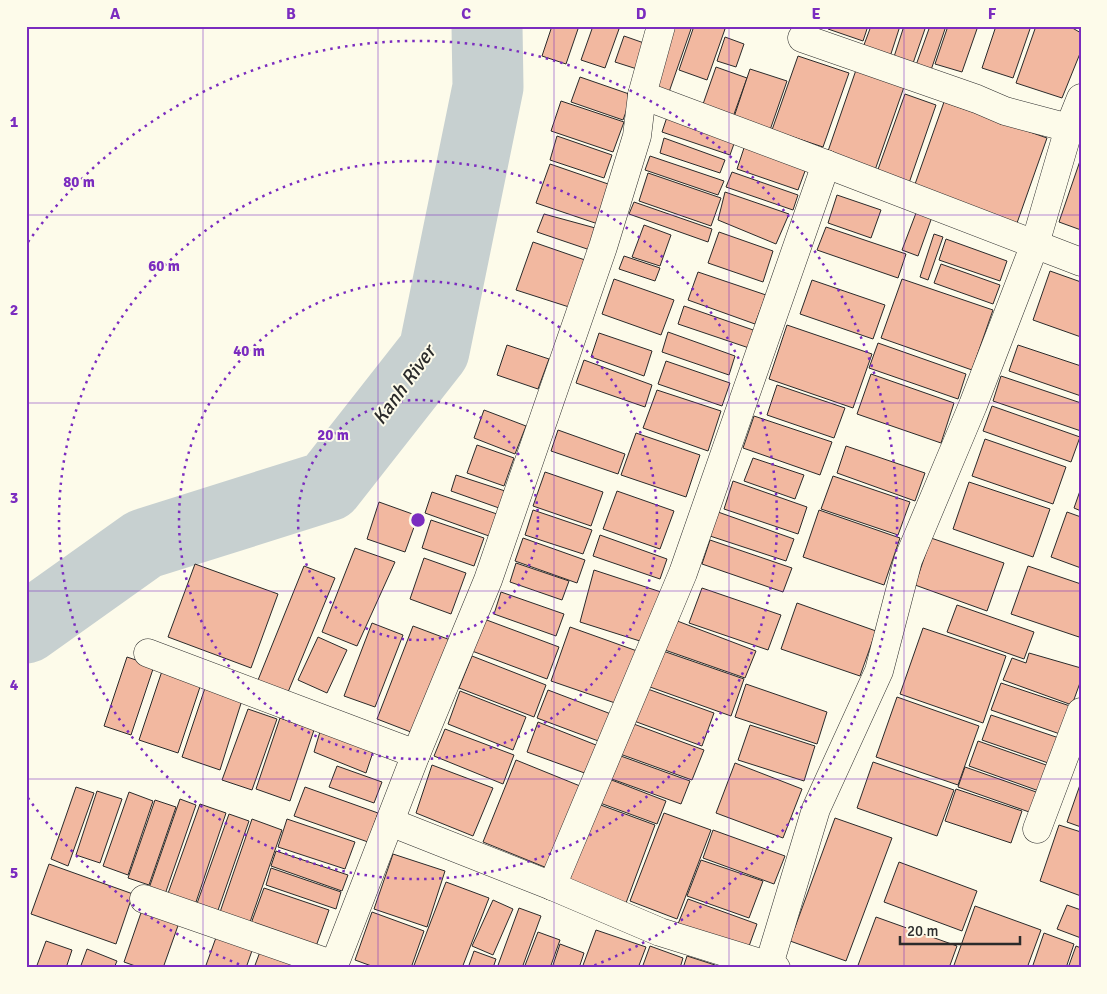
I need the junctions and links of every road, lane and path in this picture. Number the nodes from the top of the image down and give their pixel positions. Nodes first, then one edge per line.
1 (661, 26) edge
2 (802, 38) dead end
3 (642, 95) junction
4 (1081, 98) edge
5 (1068, 128) junction
6 (826, 164) junction
7 (1035, 244) junction
8 (1081, 262) edge
9 (148, 653) dead end
10 (1081, 712) edge
11 (416, 754) junction
12 (390, 822) junction
13 (1037, 829) dead end
14 (552, 886) junction
15 (144, 899) dead end
16 (333, 966) edge
17 (771, 967) edge

1 - 3 street
2 - 5 street
3 - 6 street
3 - 11 street
4 - 5 street
5 - 7 street
6 - 7 street
6 - 14 street
7 - 8 street
7 - 17 street
9 - 11 street
10 - 13 street
11 - 12 street
12 - 14 street
12 - 16 street
14 - 17 street
15 - 16 street

